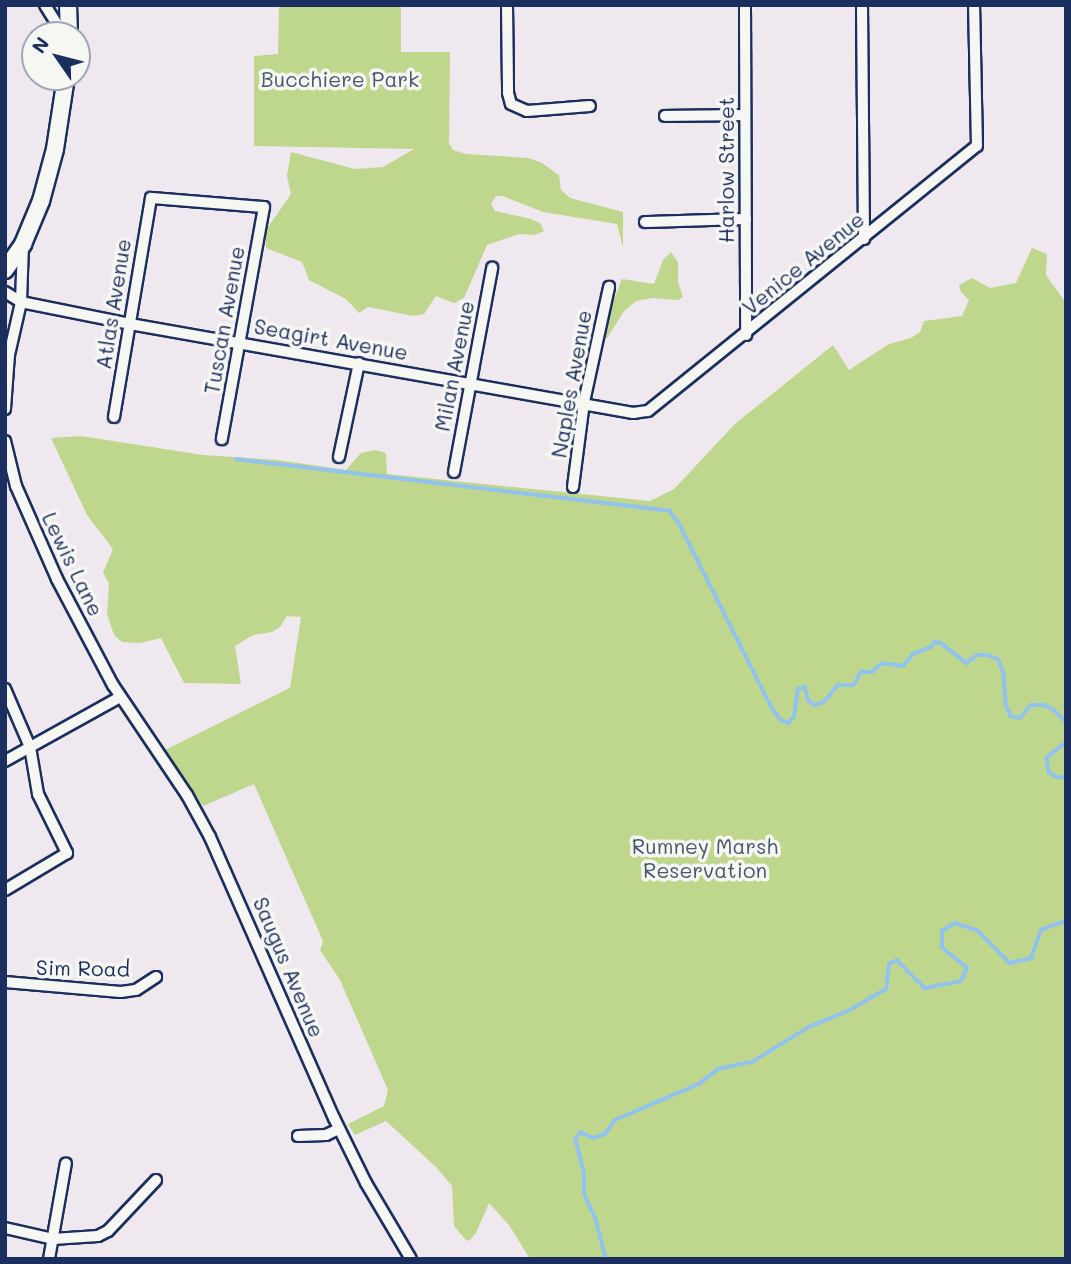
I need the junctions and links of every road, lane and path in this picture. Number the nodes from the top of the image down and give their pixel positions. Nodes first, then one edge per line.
1 (46, 5) edge
2 (507, 5) edge
3 (746, 5) edge
4 (862, 5) edge
5 (974, 5) edge
6 (57, 21) edge
7 (64, 91) edge
8 (590, 106) dead end
9 (665, 116) dead end
10 (745, 116) junction
11 (151, 198) joint
12 (746, 219) junction
13 (645, 222) dead end
14 (864, 239) junction
15 (23, 244) junction
16 (492, 268) dead end
17 (5, 270) edge
18 (608, 287) dead end
19 (5, 292) edge
20 (21, 302) junction
21 (130, 324) junction
22 (746, 335) junction
23 (239, 343) junction
24 (359, 363) junction
25 (470, 382) junction
26 (584, 402) junction
27 (653, 408) joint
28 (5, 409) edge
29 (114, 417) dead end
30 (222, 439) dead end
31 (5, 441) edge
32 (339, 457) dead end
33 (454, 472) dead end
34 (573, 487) dead end
35 (5, 689) edge
36 (120, 697) junction
37 (30, 747) junction
38 (5, 761) edge
39 (5, 890) edge
40 (156, 977) dead end
41 (5, 982) edge
42 (339, 1129) junction
43 (298, 1136) dead end
44 (66, 1163) dead end
45 (156, 1180) dead end
46 (5, 1228) edge
47 (53, 1239) junction
48 (49, 1259) edge
49 (411, 1259) edge

1 - 6 street
2 - 8 street
3 - 10 street, Harlow Street
4 - 14 street
5 - 14 street, Venice Avenue
7 - 15 main road
9 - 10 street
10 - 12 street, Harlow Street
11 - 21 street, Atlas Avenue
11 - 23 street, Tuscan Avenue
12 - 13 street
12 - 22 street, Harlow Street
14 - 22 street, Venice Avenue
15 - 17 main road
15 - 20 street
16 - 25 street, Milan Avenue
18 - 26 street, Naples Avenue
19 - 20 street, Seagirt Avenue
20 - 21 street, Seagirt Avenue
20 - 28 street
21 - 23 street, Seagirt Avenue
21 - 29 street, Atlas Avenue
22 - 27 street, Venice Avenue
23 - 24 street, Seagirt Avenue
23 - 30 street, Tuscan Avenue
24 - 25 street, Seagirt Avenue
24 - 32 street
25 - 26 street, Seagirt Avenue
25 - 33 street, Milan Avenue
26 - 27 street, Seagirt Avenue
26 - 34 street, Naples Avenue
31 - 36 street, Lewis Lane
35 - 37 street
36 - 37 street
36 - 42 street, Saugus Avenue
37 - 38 street
37 - 39 street
40 - 41 street, Sim Road
42 - 43 street
42 - 49 street, Saugus Avenue
44 - 47 street
45 - 47 street
46 - 47 street
47 - 48 street

